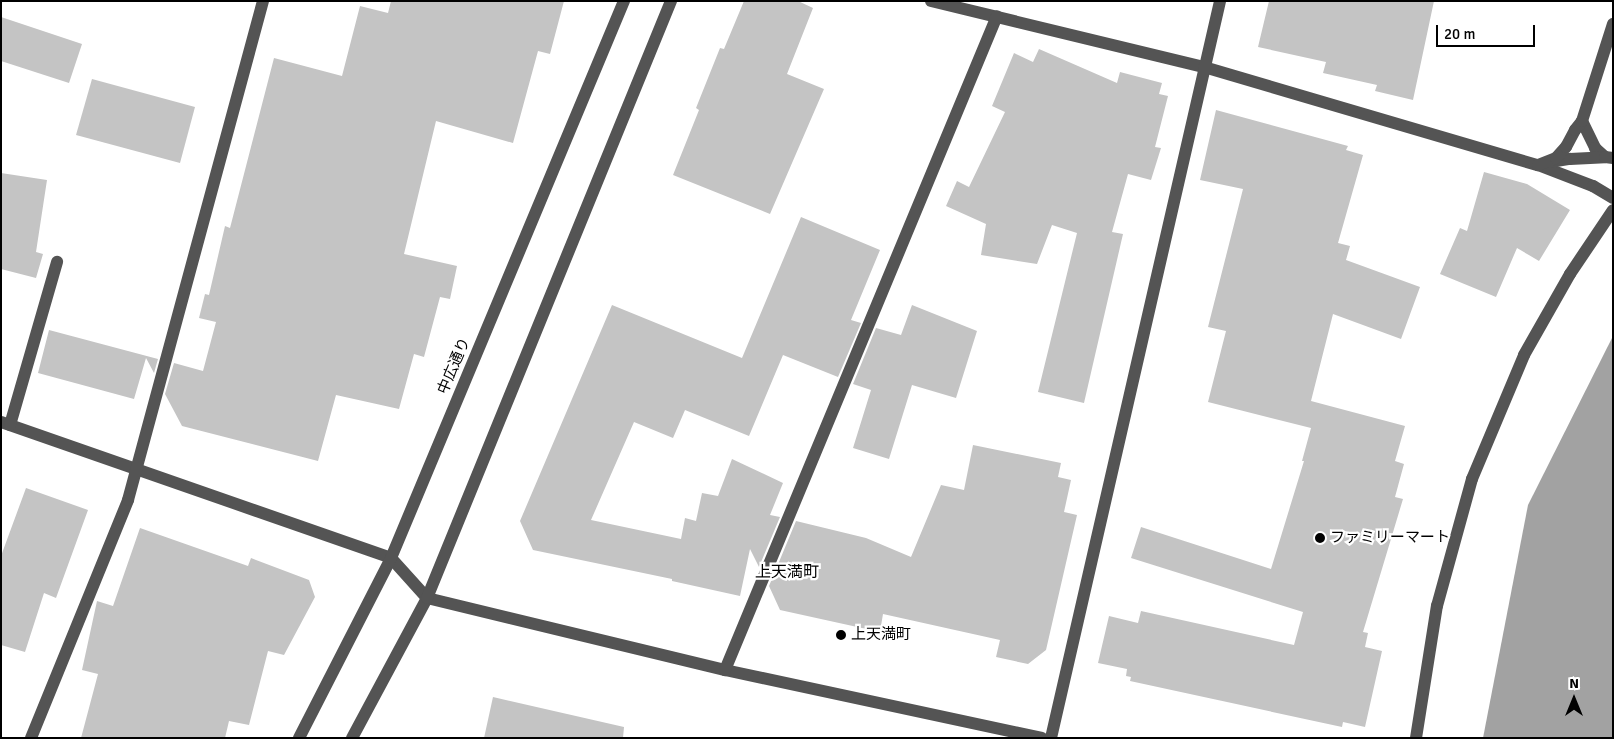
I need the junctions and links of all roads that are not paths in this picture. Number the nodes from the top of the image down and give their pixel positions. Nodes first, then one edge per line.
1 (263, 1) edge
2 (624, 1) edge
3 (670, 1) edge
4 (931, 1) edge
5 (1220, 1) edge
6 (998, 16) junction
7 (1613, 24) edge
8 (1204, 67) junction
9 (1582, 121) junction
10 (1609, 157) edge
11 (1538, 165) junction
12 (1613, 198) edge
13 (1613, 210) edge
14 (57, 262) dead end
15 (6, 423) edge
16 (136, 469) junction
17 (391, 558) junction
18 (427, 598) junction
19 (725, 670) junction
20 (31, 738) edge
21 (300, 738) edge
22 (352, 738) edge
23 (1042, 738) edge
24 (1051, 738) edge
25 (1416, 738) edge

1 - 16 street
2 - 17 street, 中広通り
3 - 18 street
4 - 6 street
5 - 8 street
6 - 8 street
6 - 19 street
7 - 9 street
8 - 11 street
8 - 24 street
9 - 10 street
9 - 11 street
10 - 11 street
11 - 12 street
13 - 25 street
14 - 15 street
15 - 16 street
16 - 17 street
16 - 20 street
17 - 18 street
17 - 21 street, 中広通り
18 - 19 street
18 - 22 street
19 - 23 street

